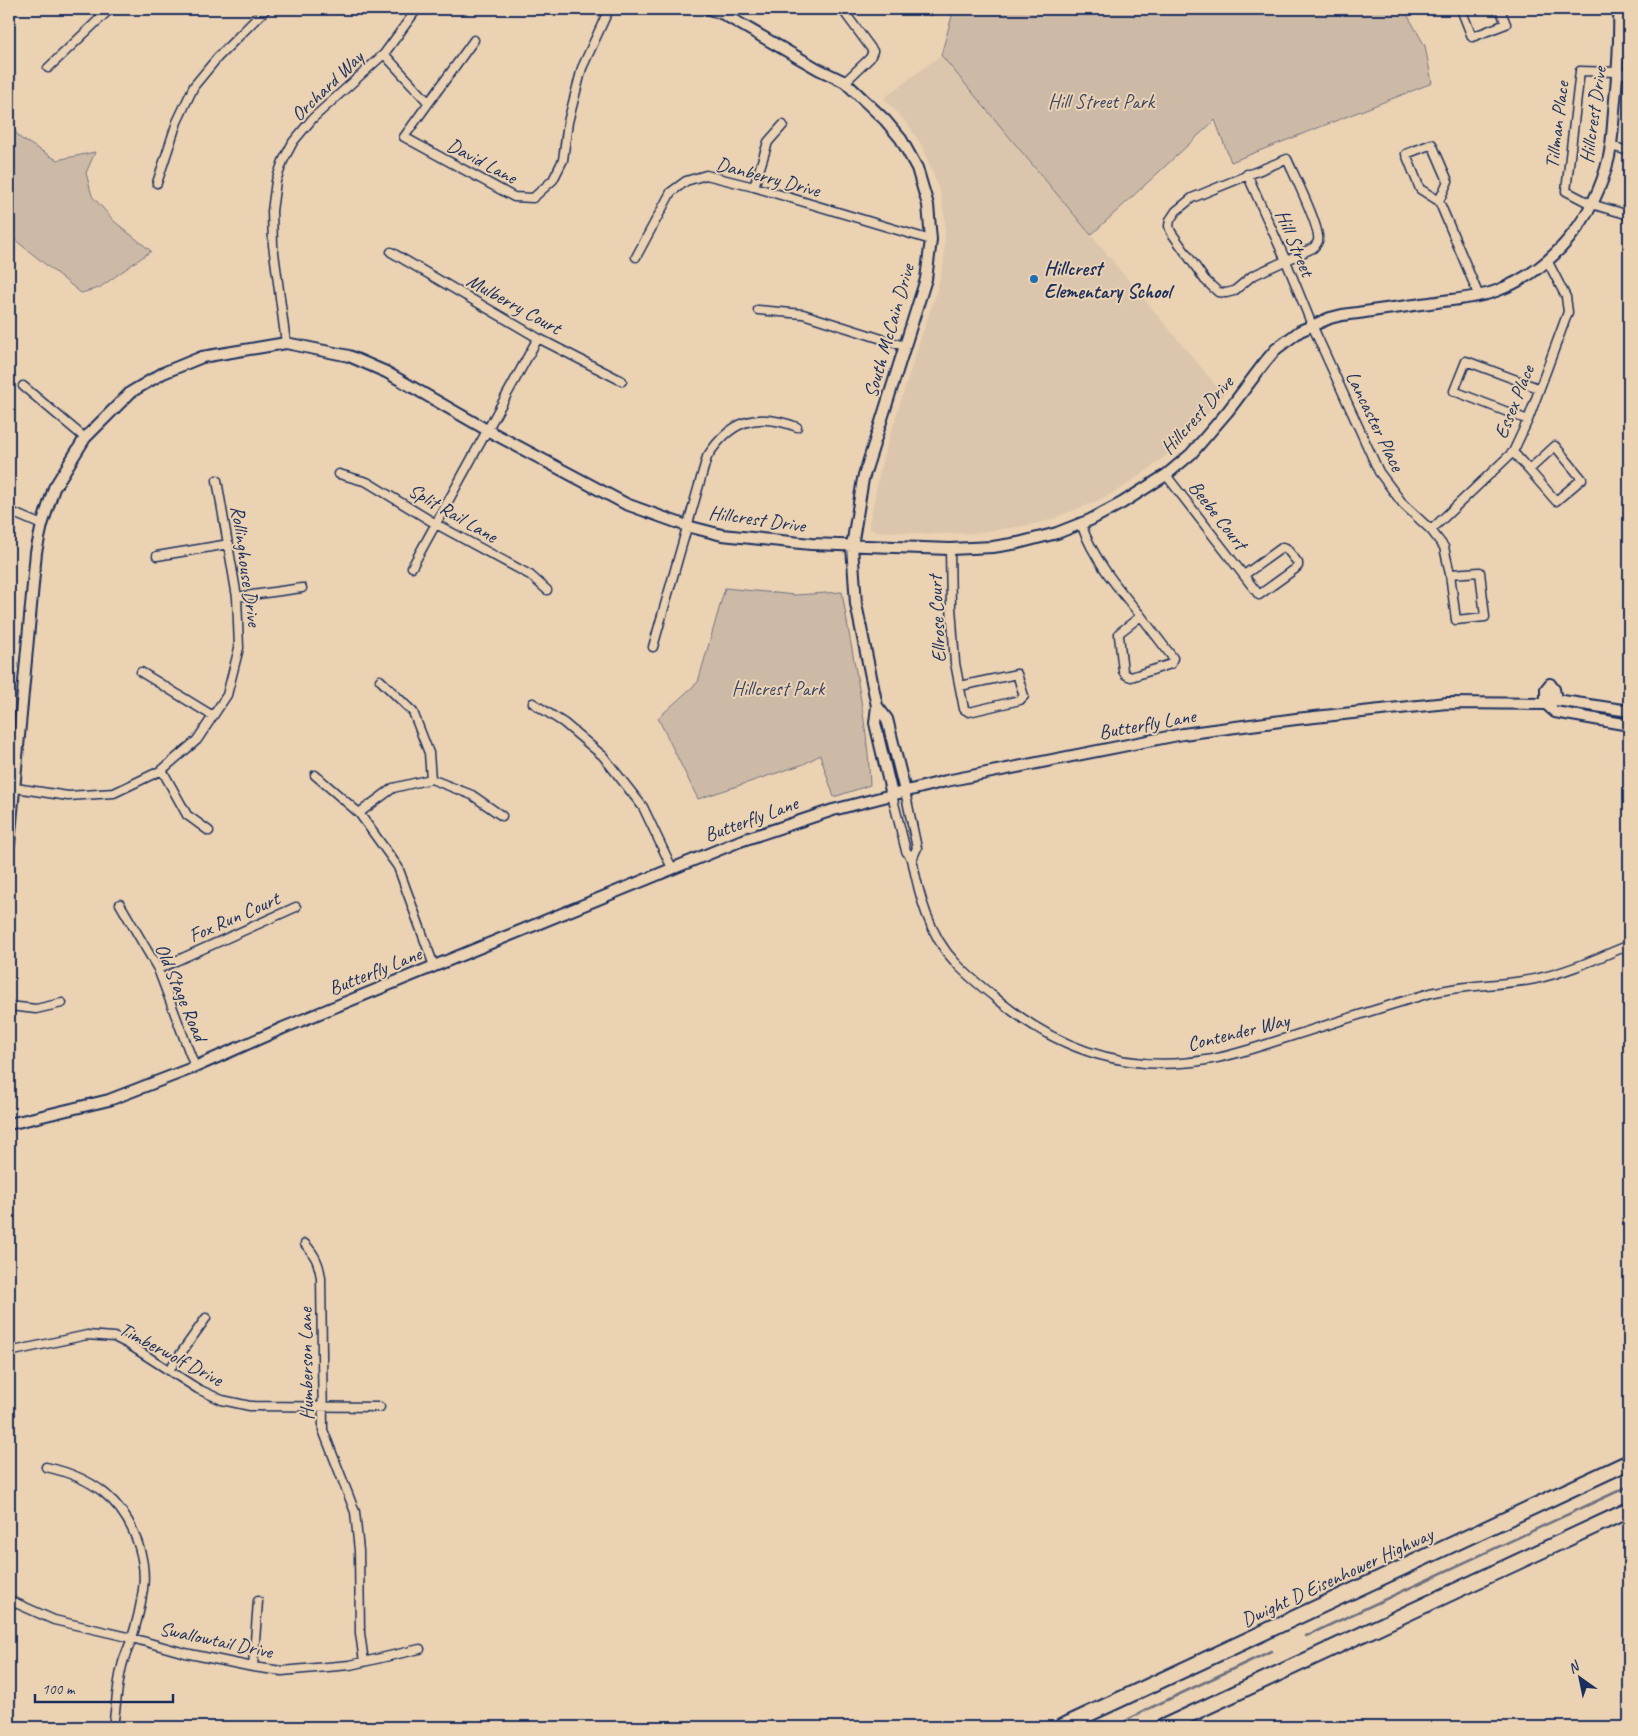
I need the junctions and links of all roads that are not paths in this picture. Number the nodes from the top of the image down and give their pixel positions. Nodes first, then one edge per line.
1 (110, 9) edge
2 (266, 9) edge
3 (418, 9) edge
4 (609, 9) edge
5 (709, 9) edge
6 (842, 9) edge
7 (1461, 9) edge
8 (1500, 9) edge
9 (1619, 9) edge
10 (724, 12) edge
11 (474, 40) dead end
12 (384, 54) junction
13 (48, 68) dead end
14 (1617, 72) junction
15 (1629, 75) edge
16 (846, 82) junction
17 (428, 102) junction
18 (783, 126) dead end
19 (1610, 146) junction
20 (1629, 151) edge
21 (1247, 174) junction
22 (157, 182) dead end
23 (754, 187) junction
24 (1440, 201) junction
25 (1591, 204) junction
26 (1629, 215) edge
27 (931, 240) junction
28 (390, 252) dead end
29 (636, 257) dead end
30 (1286, 261) junction
31 (1548, 262) junction
32 (1478, 296) junction
33 (758, 310) dead end
34 (1312, 325) junction
35 (538, 338) junction
36 (286, 343) junction
37 (904, 346) junction
38 (622, 381) dead end
39 (23, 386) dead end
40 (1538, 388) junction
41 (1528, 420) junction
42 (797, 428) dead end
43 (487, 430) junction
44 (85, 438) junction
45 (1513, 452) junction
46 (1529, 470) junction
47 (339, 474) dead end
48 (1166, 475) junction
49 (217, 480) dead end
50 (9, 511) edge
51 (436, 524) junction
52 (1081, 524) junction
53 (42, 525) junction
54 (687, 526) junction
55 (1431, 530) junction
56 (229, 544) junction
57 (852, 546) junction
58 (950, 549) junction
59 (157, 556) dead end
60 (412, 567) dead end
61 (1450, 574) junction
62 (1244, 575) junction
63 (302, 588) dead end
64 (547, 590) dead end
65 (238, 596) junction
66 (1141, 616) junction
67 (653, 646) dead end
68 (141, 672) dead end
69 (380, 680) dead end
70 (960, 686) junction
71 (1551, 702) junction
72 (533, 703) dead end
73 (877, 706) junction
74 (1629, 711) edge
75 (213, 716) junction
76 (1629, 725) edge
77 (162, 770) junction
78 (315, 775) dead end
79 (431, 779) junction
80 (12, 787) edge
81 (905, 791) junction
82 (892, 795) junction
83 (358, 813) junction
84 (502, 816) dead end
85 (209, 831) dead end
86 (9, 844) edge
87 (912, 859) junction
88 (672, 868) junction
89 (120, 904) dead end
90 (296, 907) dead end
91 (1629, 945) edge
92 (434, 966) junction
93 (158, 969) junction
94 (62, 1003) dead end
95 (9, 1006) edge
96 (194, 1067) junction
97 (9, 1124) edge
98 (305, 1244) dead end
99 (206, 1318) dead end
100 (9, 1352) edge
101 (169, 1370) junction
102 (322, 1406) junction
103 (380, 1407) dead end
104 (1629, 1462) edge
105 (46, 1467) dead end
106 (1629, 1510) edge
107 (9, 1600) edge
108 (258, 1601) dead end
109 (132, 1638) junction
110 (420, 1649) dead end
111 (364, 1662) junction
112 (253, 1667) junction
113 (113, 1727) edge
114 (1061, 1727) edge
115 (1163, 1727) edge

1 - 13 street
2 - 22 street
3 - 12 street, Orchard Way
4 - 17 street, David Lane
5 - 10 street, South McCain Drive
6 - 16 street
7 - 8 street
9 - 14 street, Hillcrest Drive
10 - 16 street, South McCain Drive
11 - 17 street, David Lane
12 - 17 street
12 - 36 street, Orchard Way
14 - 15 street
14 - 19 street, Hillcrest Drive
14 - 25 street, Tillman Place
16 - 27 street, South McCain Drive
18 - 23 street
19 - 20 street
19 - 25 street, Hillcrest Drive
21 - 30 street, Hill Street
21 - 30 street
21 - 30 street
23 - 27 street, Danberry Drive
23 - 29 street, Danberry Drive
24 - 24 street
24 - 32 street
25 - 26 street
25 - 31 street, Hillcrest Drive
27 - 37 street, South McCain Drive
28 - 35 street, Mulberry Court
30 - 34 street, Hill Street
31 - 32 street, Hillcrest Drive
31 - 40 street, Essex Place
32 - 34 street, Hillcrest Drive
33 - 37 street
34 - 48 street, Hillcrest Drive
34 - 55 street, Lancaster Place
35 - 38 street, Mulberry Court
35 - 43 street
36 - 43 street, Hillcrest Drive
36 - 44 street, Hillcrest Drive
37 - 57 street, South McCain Drive
39 - 44 street
40 - 41 street, Essex Place
40 - 41 street
41 - 45 street, Essex Place
42 - 54 street
43 - 51 street
43 - 54 street, Hillcrest Drive
44 - 53 street, Hillcrest Drive
45 - 46 street
45 - 55 street, Essex Place
46 - 46 street
47 - 51 street, Split Rail Lane
48 - 52 street, Hillcrest Drive
48 - 62 street, Beebe Court
49 - 56 street, Rollinghouse Drive
50 - 53 street
51 - 60 street
51 - 64 street, Split Rail Lane
52 - 58 street, Hillcrest Drive
52 - 66 street
53 - 80 street, Hillcrest Drive
54 - 57 street, Hillcrest Drive
54 - 67 street
55 - 61 street, Lancaster Place
56 - 59 street
56 - 65 street, Rollinghouse Drive
57 - 58 street, Hillcrest Drive
57 - 73 street, South McCain Drive
58 - 70 street, Ellrose Court
61 - 61 street, Lancaster Place
62 - 62 street, Beebe Court
63 - 65 street
65 - 75 street, Rollinghouse Drive
66 - 66 street
68 - 75 street
69 - 79 street
70 - 70 street, Ellrose Court
71 - 74 street, Butterfly Lane
71 - 76 street, Butterfly Lane
71 - 81 street, Butterfly Lane
72 - 88 street
73 - 81 street, South McCain Drive
73 - 82 street, South McCain Drive
75 - 77 street, Rollinghouse Drive
77 - 80 street, Rollinghouse Drive
77 - 85 street
78 - 83 street
79 - 83 street
79 - 84 street
80 - 86 street, Hillcrest Drive
81 - 82 street, Butterfly Lane
81 - 87 street, Contender Way
82 - 87 street, Contender Way
82 - 88 street, Butterfly Lane
83 - 92 street
87 - 91 street, Contender Way
88 - 92 street, Butterfly Lane
89 - 93 street, Old Stage Road
90 - 93 street, Fox Run Court
92 - 96 street, Butterfly Lane
93 - 96 street, Old Stage Road
94 - 95 street
96 - 97 street, Butterfly Lane
98 - 102 street, Humberson Lane
99 - 101 street
100 - 101 street, Timberwolf Drive
101 - 102 street, Timberwolf Drive
102 - 103 street, Timberwolf Drive
102 - 111 street, Humberson Lane
104 - 114 highway, Dwight D Eisenhower Highway
105 - 109 street
106 - 115 highway
107 - 109 street, Swallowtail Drive
108 - 112 street
109 - 112 street, Swallowtail Drive
109 - 113 street
110 - 111 street, Swallowtail Drive
111 - 112 street, Swallowtail Drive

